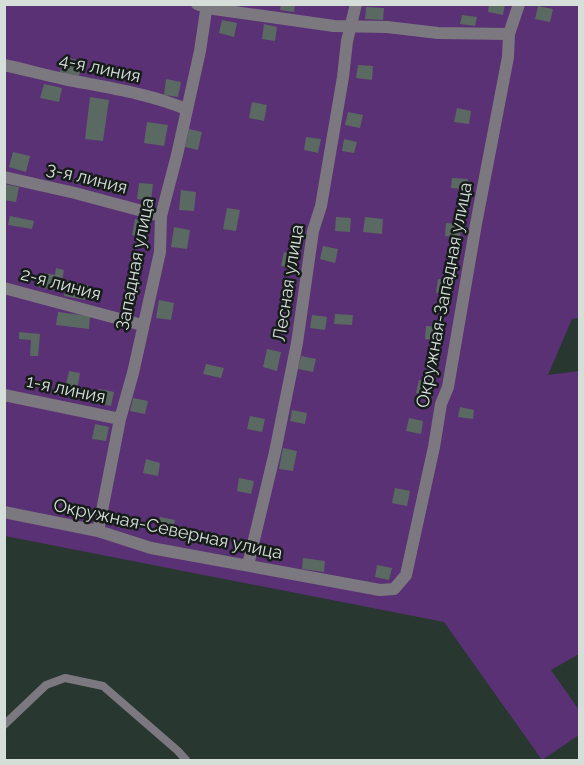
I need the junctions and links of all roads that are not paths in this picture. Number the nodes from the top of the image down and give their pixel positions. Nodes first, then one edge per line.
1 (356, 4) edge
2 (519, 4) edge
3 (204, 6) edge
4 (351, 27) junction
5 (509, 34) junction
6 (4, 65) edge
7 (186, 109) junction
8 (4, 177) edge
9 (161, 216) junction
10 (4, 288) edge
11 (142, 325) junction
12 (4, 394) edge
13 (120, 419) junction
14 (4, 512) edge
15 (98, 531) junction
16 (248, 565) junction
17 (394, 589) joint
18 (4, 725) edge
19 (186, 760) edge

1 - 4 street, Лесная улица
2 - 5 street, Окружная-Западная улица
3 - 4 street
3 - 7 street, Западная улица
4 - 5 street
4 - 16 street, Лесная улица
5 - 17 street, Окружная-Западная улица
6 - 7 street, 4-я линия
7 - 9 street, Западная улица
8 - 9 street, 3-я линия
9 - 11 street, Западная улица
10 - 11 street, 2-я линия
11 - 13 street, Западная улица
12 - 13 street, 1-я линия
13 - 15 street, Западная улица
14 - 15 street, Окружная-Северная улица
15 - 16 street, Окружная-Северная улица
16 - 17 street, Окружная-Северная улица
18 - 19 lane

